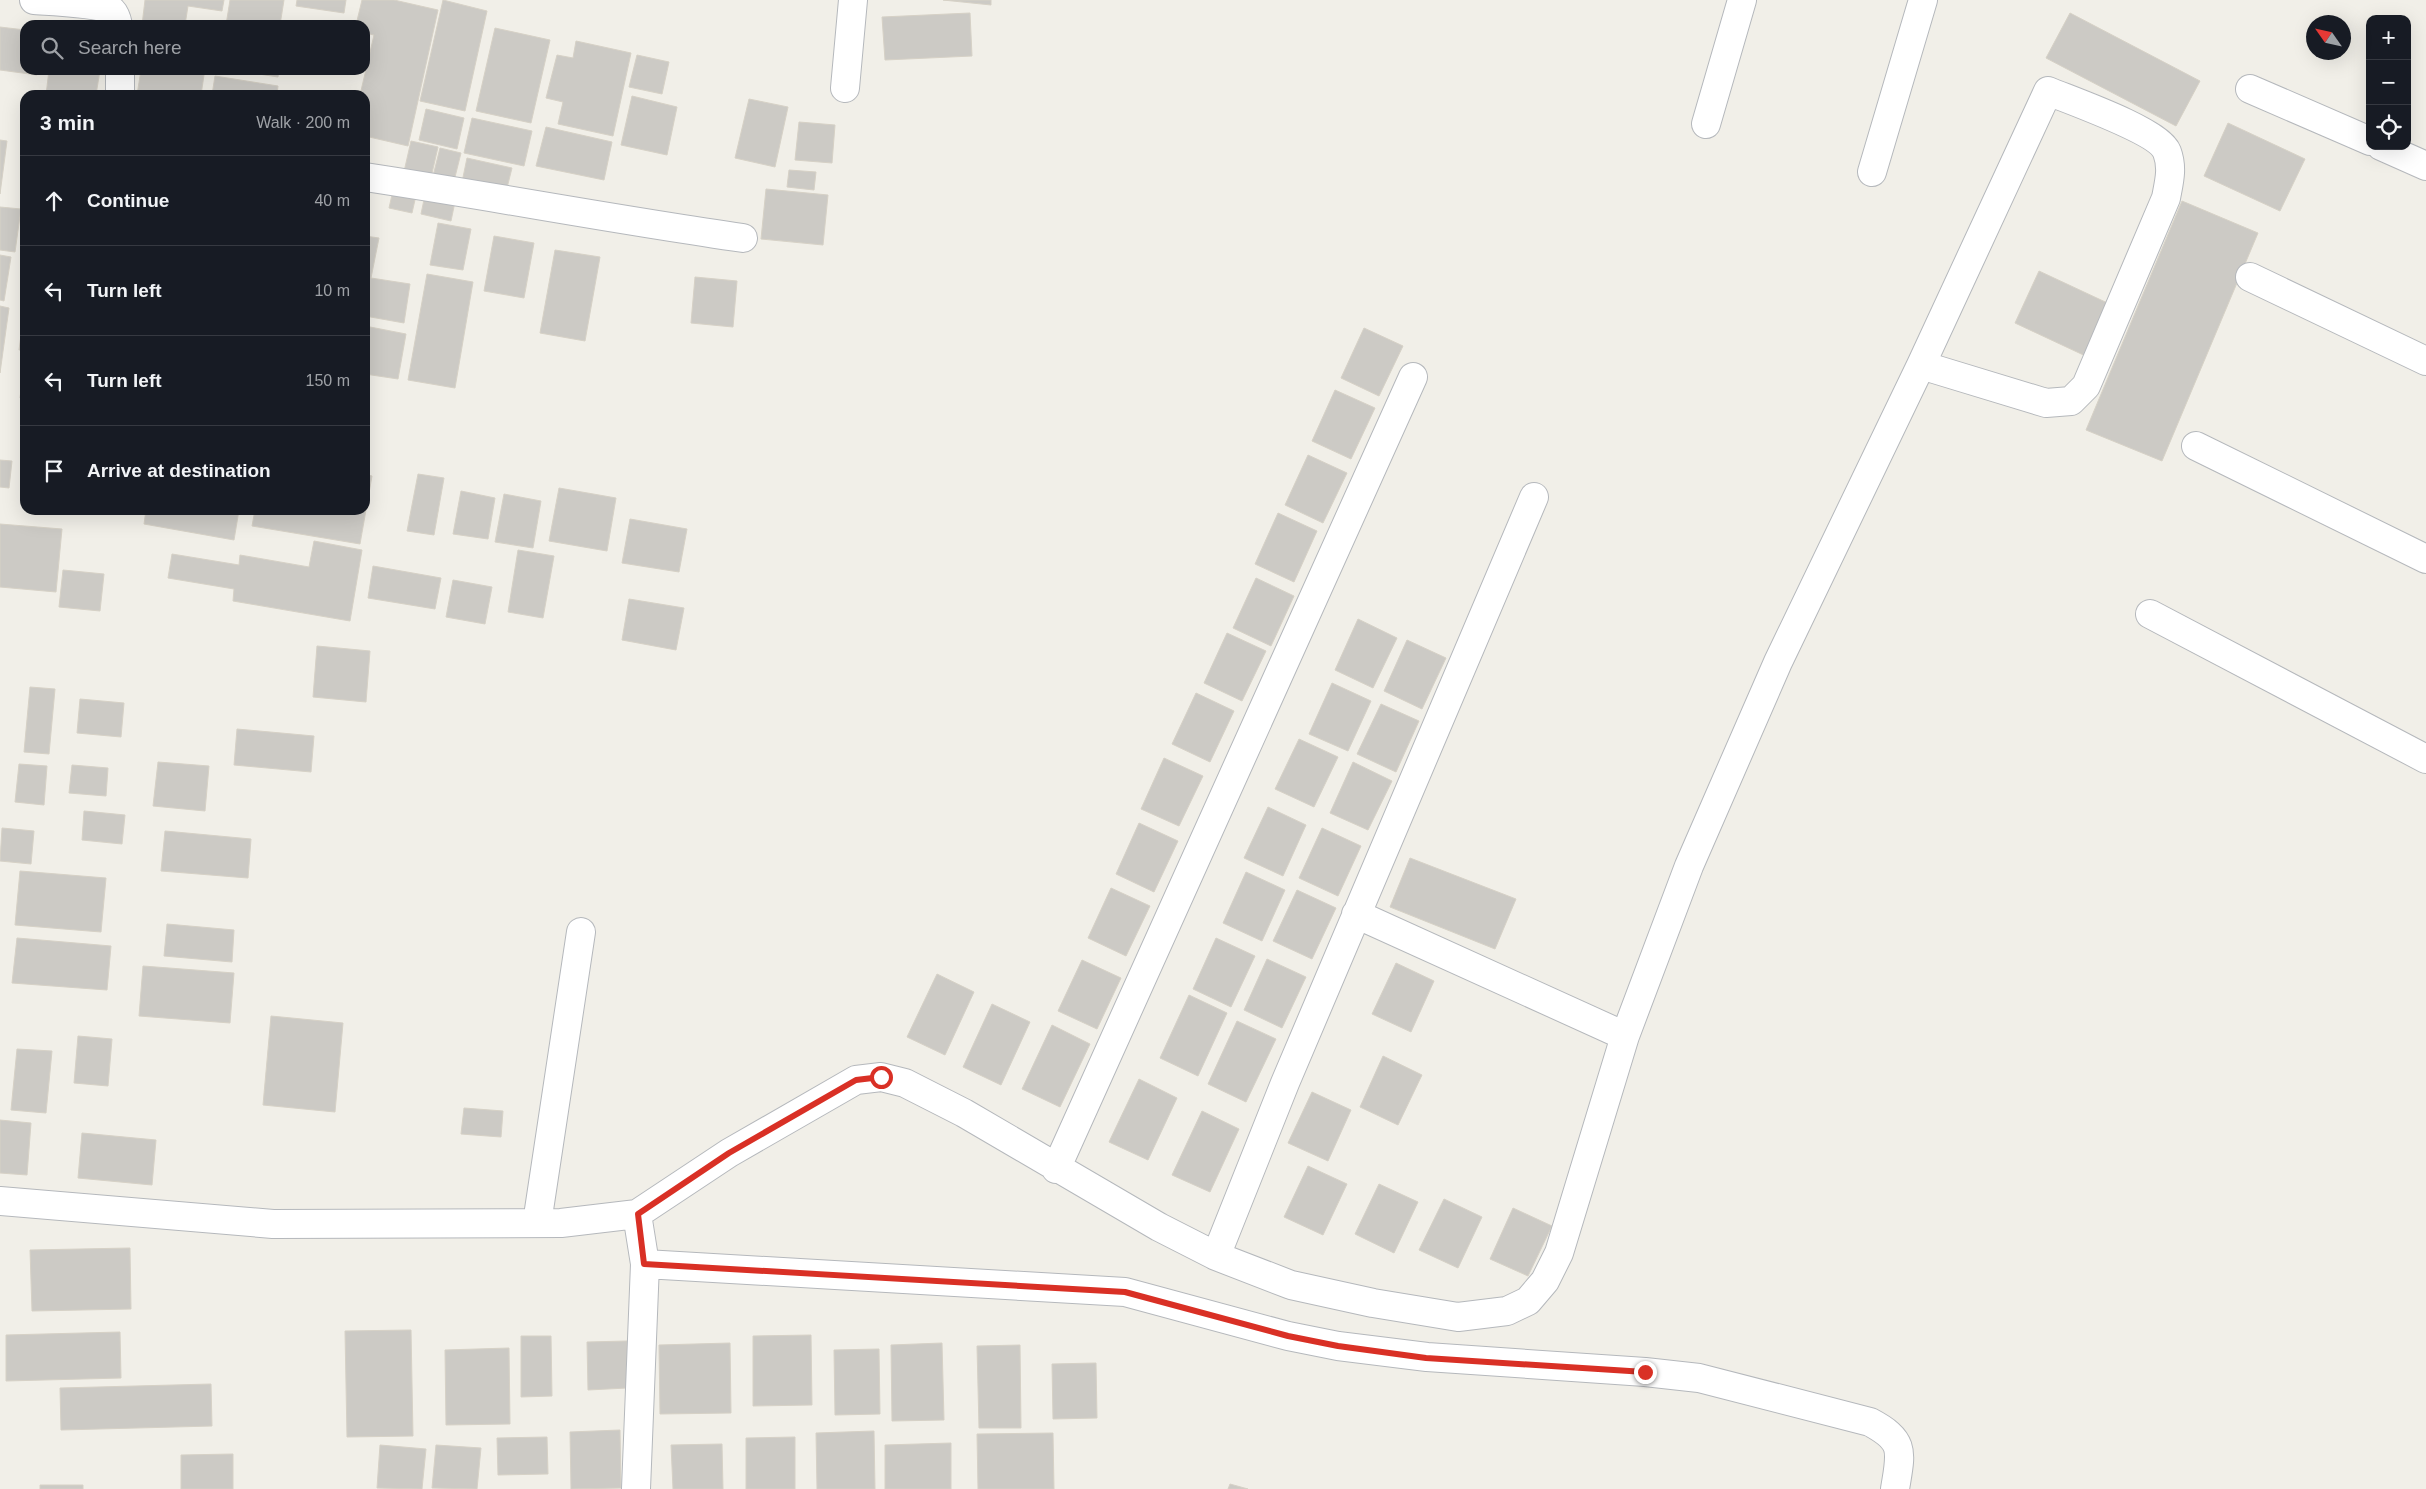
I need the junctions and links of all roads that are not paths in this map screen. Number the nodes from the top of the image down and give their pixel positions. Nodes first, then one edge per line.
1 (34, 0) edge
2 (853, 0) edge
3 (1742, 0) edge
4 (1922, 0) edge
5 (117, 20) edge
6 (120, 75) edge
7 (845, 88) dead end
8 (2250, 88) dead end
9 (120, 90) edge
10 (1706, 124) dead end
11 (2366, 139) edge
12 (2390, 150) edge
13 (2426, 166) edge
14 (1872, 172) dead end
15 (370, 178) edge
16 (743, 238) dead end
17 (2250, 277) dead end
18 (2426, 361) edge
19 (1921, 365) junction
20 (1413, 377) dead end
21 (2196, 446) dead end
22 (1534, 497) dead end
23 (2426, 559) edge
24 (2150, 614) dead end
25 (2426, 759) edge
26 (1356, 914) junction
27 (581, 932) dead end
28 (1625, 1036) junction
29 (1056, 1169) junction
30 (0, 1201) edge
31 (638, 1214) junction
32 (537, 1223) junction
33 (1216, 1256) junction
34 (644, 1264) junction
35 (636, 1489) edge
36 (1895, 1489) edge

1 - 5 street
2 - 7 street
3 - 10 street
4 - 14 street
6 - 9 street
8 - 11 street
12 - 13 street
15 - 16 street
17 - 18 street
19 - 19 street
19 - 28 street
20 - 29 street
21 - 23 street
22 - 26 street
24 - 25 street
26 - 28 street
26 - 33 street
27 - 32 street
28 - 33 street
29 - 31 street
29 - 33 street
30 - 32 street
31 - 32 street
31 - 34 street
34 - 35 street
34 - 36 street

